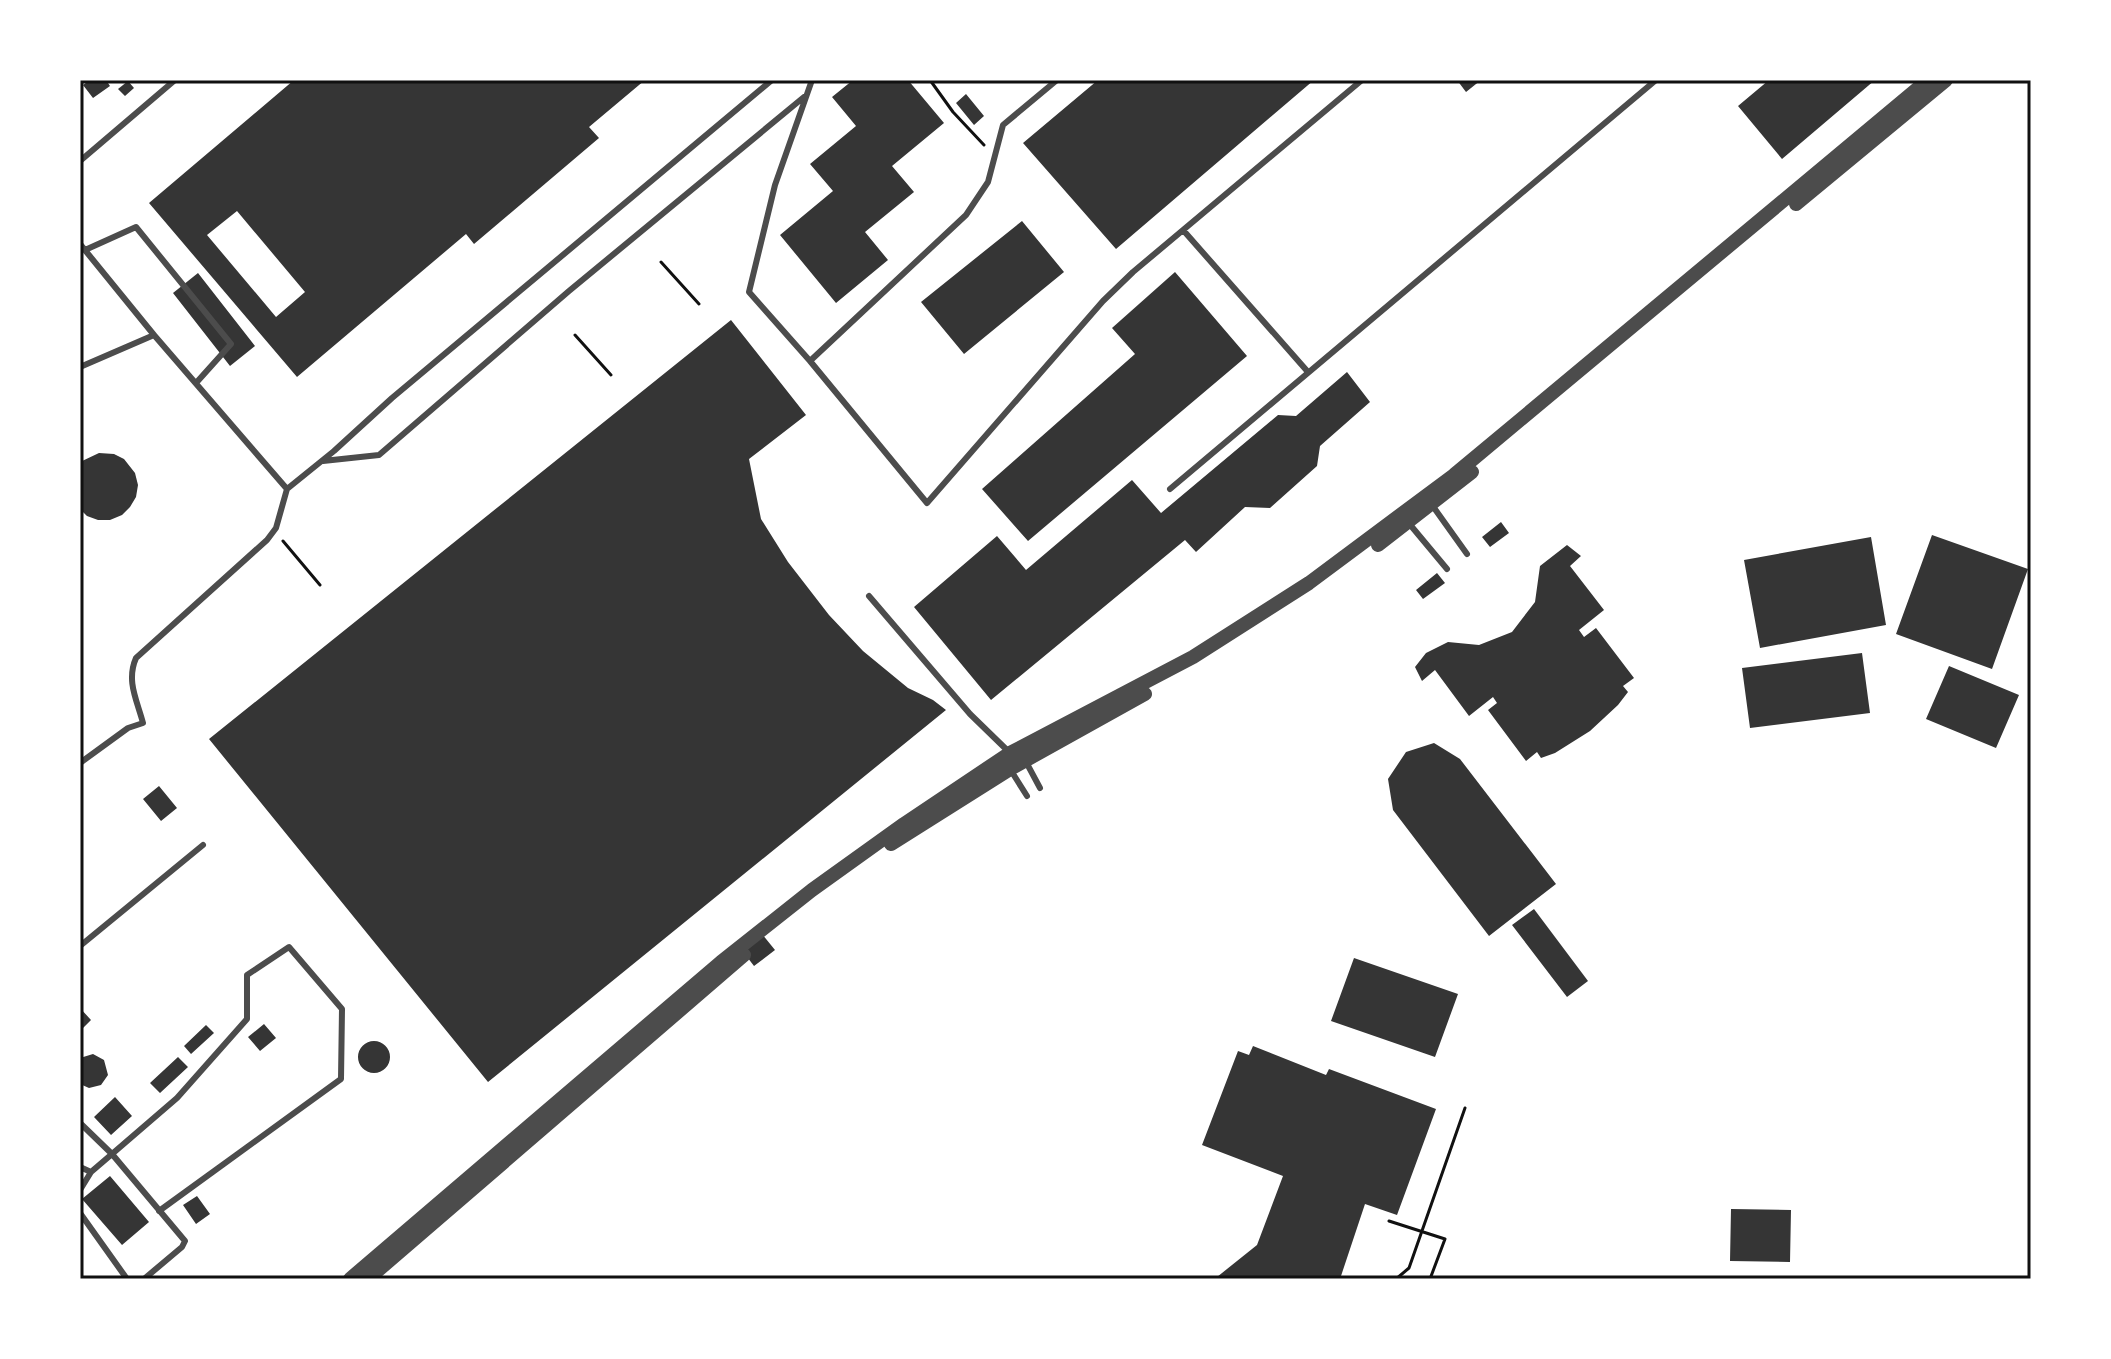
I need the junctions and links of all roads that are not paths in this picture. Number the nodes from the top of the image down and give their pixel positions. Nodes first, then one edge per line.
1 (175, 80) edge
2 (772, 80) edge
3 (812, 80) edge
4 (1057, 80) edge
5 (1362, 80) edge
6 (1656, 80) edge
7 (1928, 80) edge
8 (1946, 80) edge
9 (807, 94) junction
10 (80, 161) edge
11 (1183, 230) junction
12 (82, 247) edge
13 (154, 335) junction
14 (810, 361) junction
15 (80, 367) edge
16 (1308, 372) junction
17 (196, 383) junction
18 (321, 461) junction
19 (287, 489) junction
20 (1170, 489) dead end
21 (1429, 501) junction
22 (1406, 519) junction
23 (1467, 554) dead end
24 (1447, 569) dead end
25 (869, 596) dead end
26 (1010, 753) junction
27 (1026, 760) junction
28 (80, 763) edge
29 (1010, 769) junction
30 (1040, 788) dead end
31 (1027, 796) dead end
32 (203, 845) dead end
33 (80, 946) edge
34 (80, 1123) edge
35 (112, 1154) junction
36 (80, 1167) edge
37 (91, 1172) junction
38 (80, 1190) edge
39 (159, 1211) junction
40 (80, 1213) edge
41 (127, 1279) edge
42 (144, 1279) edge
43 (350, 1279) edge
44 (368, 1279) edge

1 - 10 lane
2 - 18 lane
3 - 9 lane
4 - 14 lane
5 - 11 lane
6 - 16 lane
7 - 21 street
8 - 21 street
9 - 14 lane
9 - 18 lane
11 - 14 lane
11 - 16 lane
12 - 13 lane
12 - 17 lane
13 - 15 lane
13 - 17 lane
16 - 20 lane
17 - 19 lane
18 - 19 lane
19 - 28 lane
21 - 22 street
21 - 23 lane
22 - 24 lane
22 - 26 street
22 - 27 street
25 - 26 lane
26 - 27 lane
26 - 29 lane
26 - 43 street
27 - 29 street
27 - 30 lane
29 - 31 lane
29 - 44 street
32 - 33 lane
34 - 35 lane
35 - 37 lane
35 - 39 lane
35 - 39 lane
36 - 37 lane
37 - 38 lane
39 - 42 lane
40 - 41 lane

